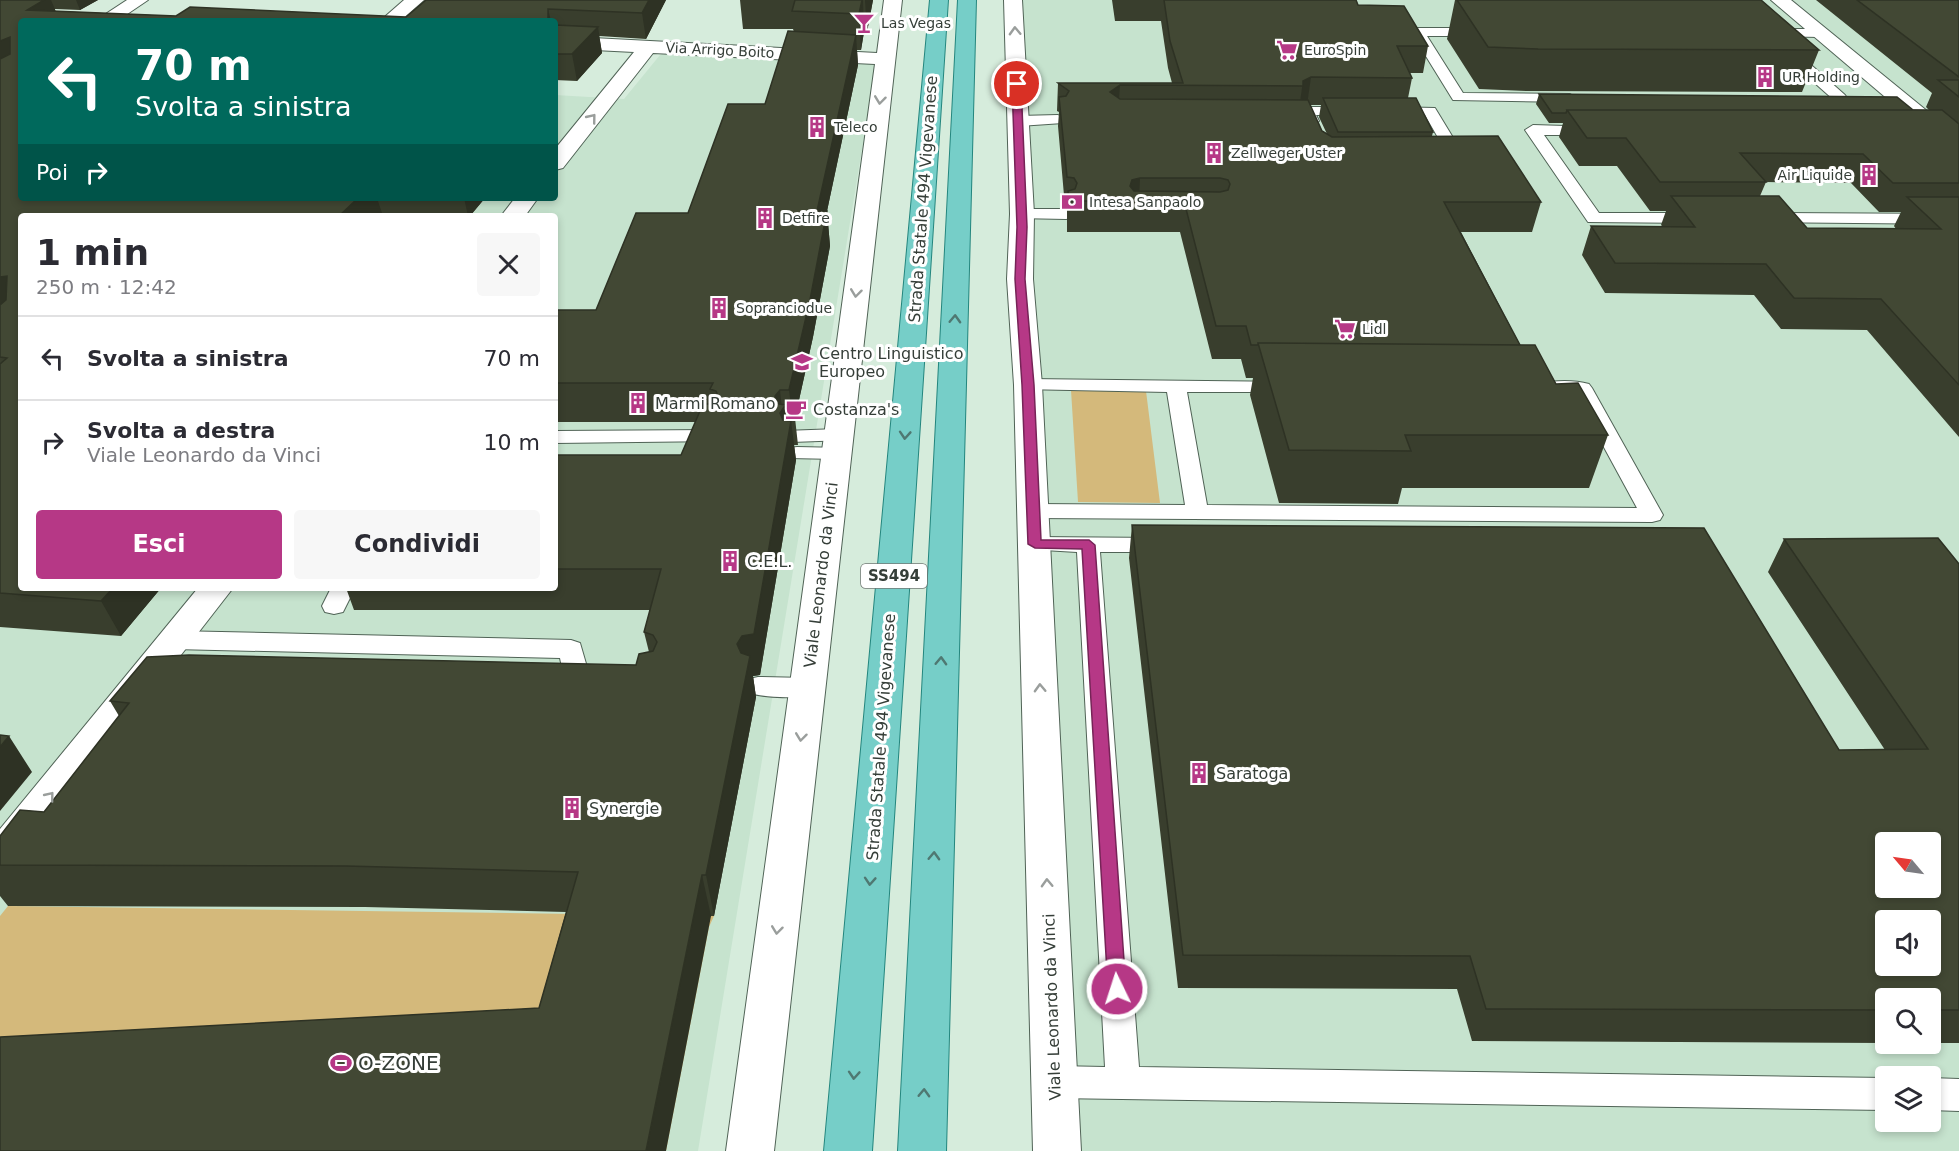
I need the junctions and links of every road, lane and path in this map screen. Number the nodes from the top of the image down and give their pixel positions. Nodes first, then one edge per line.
1 (139, 0) edge
2 (415, 0) edge
3 (893, 0) edge
4 (939, 0) edge
5 (967, 0) edge
6 (1013, 0) edge
7 (1780, 0) edge
8 (101, 18) edge
9 (393, 18) edge
10 (1458, 22) edge
11 (1815, 29) junction
12 (558, 42) edge
13 (649, 46) junction
14 (885, 59) junction
15 (1589, 98) edge
16 (1816, 98) edge
17 (1840, 98) junction
18 (1859, 98) edge
19 (1878, 99) edge
20 (1899, 99) junction
21 (1058, 120) edge
22 (1018, 121) junction
23 (1277, 121) edge
24 (1311, 121) junction
25 (1944, 128) edge
26 (1604, 130) edge
27 (1912, 132) edge
28 (1319, 140) edge
29 (1959, 148) edge
30 (1434, 159) edge
31 (558, 160) edge
32 (525, 201) edge
33 (515, 213) edge
34 (1022, 214) junction
35 (1066, 214) edge
36 (1712, 218) edge
37 (1747, 218) edge
38 (1959, 219) edge
39 (1028, 385) junction
40 (1176, 386) junction
41 (1310, 386) edge
42 (1523, 388) edge
43 (558, 438) edge
44 (837, 444) junction
45 (794, 445) dead end
46 (558, 453) edge
47 (1033, 511) junction
48 (1197, 512) junction
49 (1035, 544) junction
50 (1089, 545) junction
51 (1184, 546) edge
52 (214, 591) edge
53 (174, 640) junction
54 (620, 683) edge
55 (758, 686) dead end
56 (807, 687) junction
57 (0, 858) edge
58 (1054, 1082) junction
59 (1123, 1083) junction
60 (1875, 1094) edge
61 (1941, 1094) edge
62 (1959, 1095) edge
63 (750, 1151) edge
64 (848, 1151) edge
65 (922, 1151) edge
66 (1057, 1151) edge

1 - 8 street
2 - 9 street
3 - 14 street, Viale Leonardo da Vinci
4 -> 64 main road, Strada Statale 494 Vigevanese / SS494
65 -> 5 main road, Strada Statale 494 Vigevanese / SS494
22 -> 6 street, Viale Leonardo da Vinci
7 - 11 street
10 - 15 lane
11 - 17 lane
11 - 20 street
12 - 13 street, Via Arrigo Boito
13 - 14 street, Via Arrigo Boito
31 -> 13 street
14 -> 44 street, Viale Leonardo da Vinci
16 - 17 lane
17 - 18 lane
19 - 20 lane
20 - 25 street
21 - 22 lane
22 - 34 street, Viale Leonardo da Vinci
23 - 24 lane
24 - 28 lane
24 - 30 lane
25 - 27 lane
25 - 29 street
26 - 36 lane
32 - 33 street
34 - 35 lane
34 - 39 street, Viale Leonardo da Vinci
37 - 38 lane
39 - 40 lane
39 - 47 street, Viale Leonardo da Vinci
40 - 41 lane
40 - 48 lane
42 - 48 lane
43 - 46 lane
44 - 45 lane
44 - 56 street, Viale Leonardo da Vinci
47 - 48 lane
47 - 49 street, Viale Leonardo da Vinci
49 - 50 lane
58 -> 49 street, Viale Leonardo da Vinci
50 - 51 lane
50 - 59 lane
52 - 53 street
53 - 54 lane
57 -> 53 street
55 - 56 lane
56 -> 63 street, Viale Leonardo da Vinci
58 - 59 lane
58 - 66 street, Viale Leonardo da Vinci
59 - 60 lane
61 - 62 lane

